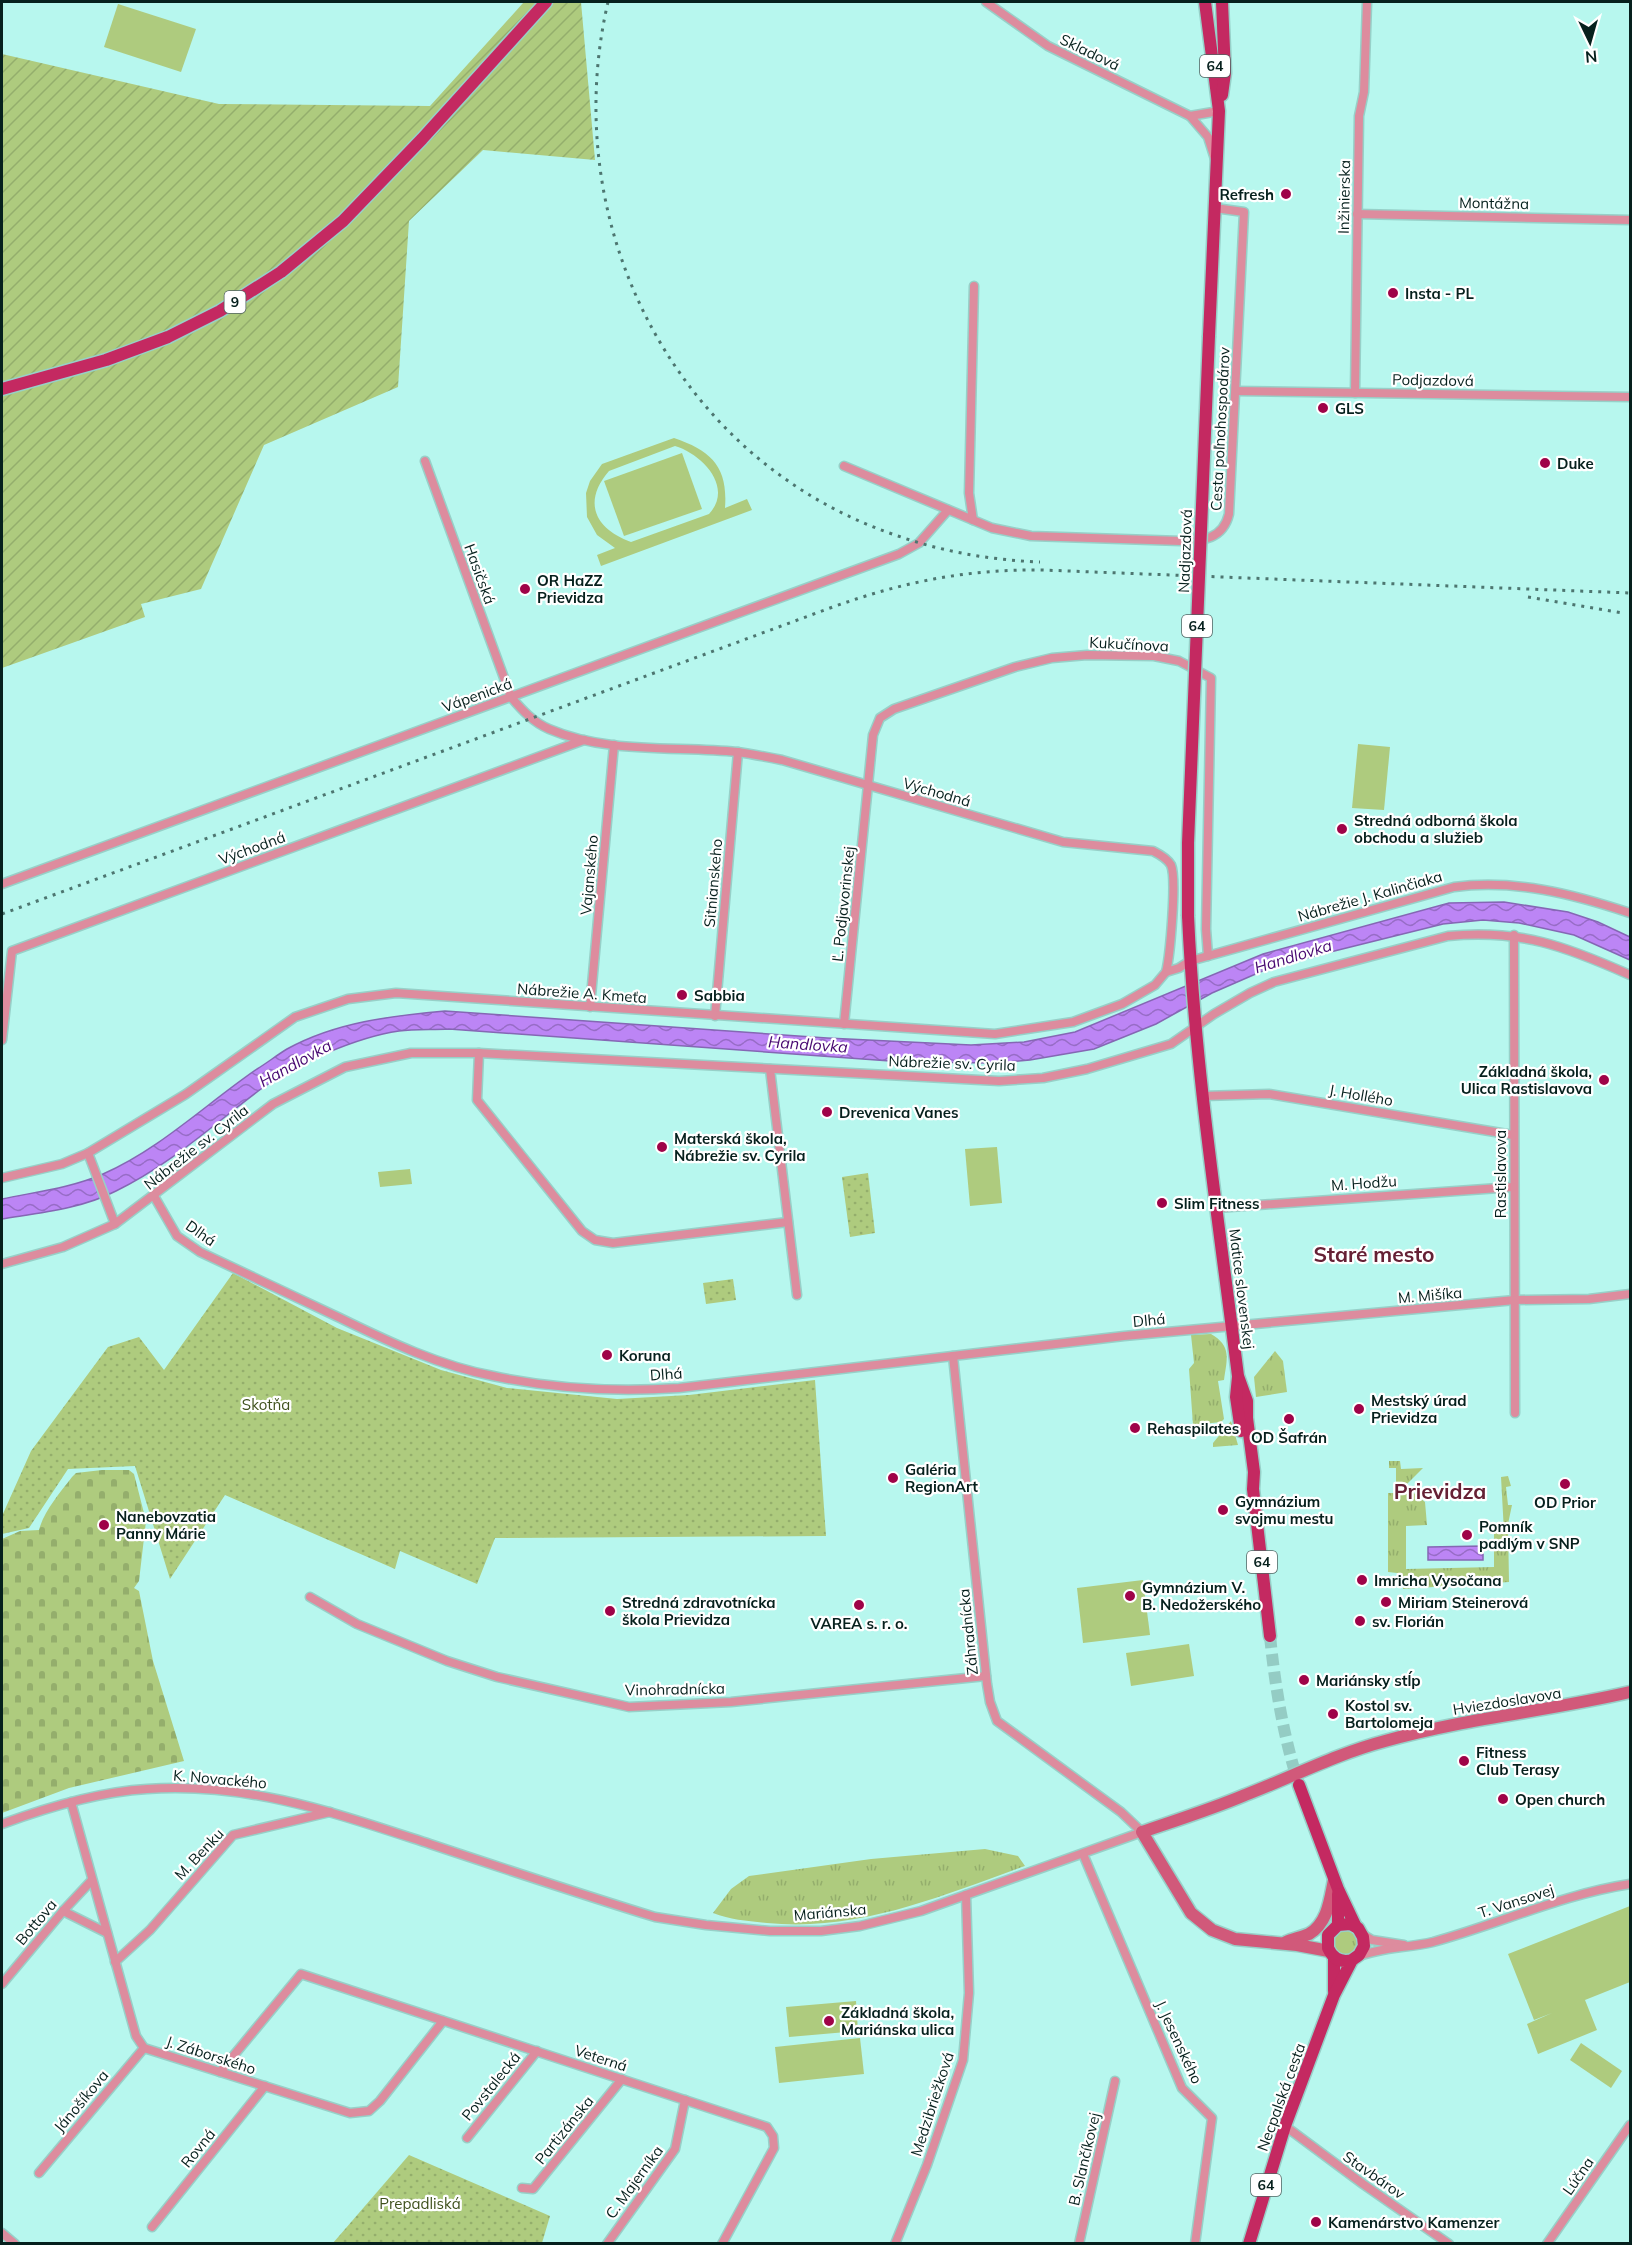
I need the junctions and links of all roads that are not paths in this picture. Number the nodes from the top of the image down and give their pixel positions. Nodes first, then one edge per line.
1 (546, 2) edge
2 (986, 2) edge
3 (1205, 2) edge
4 (1222, 2) edge
5 (1367, 2) edge
6 (1219, 111) junction
7 (1190, 116) junction
8 (1217, 165) junction
9 (1215, 208) junction
10 (1358, 214) junction
11 (1630, 220) edge
12 (974, 286) dead end
13 (2, 389) edge
14 (1236, 391) junction
15 (1355, 393) junction
16 (1630, 397) edge
17 (425, 461) dead end
18 (844, 466) dead end
19 (948, 510) junction
20 (973, 520) junction
21 (511, 697) junction
22 (585, 740) junction
23 (614, 745) junction
24 (738, 752) junction
25 (868, 786) junction
26 (2, 884) edge
27 (1630, 914) edge
28 (1172, 927) junction
29 (1188, 931) junction
30 (1514, 936) junction
31 (1208, 956) junction
32 (1190, 961) junction
33 (1166, 972) junction
34 (1630, 975) edge
35 (590, 1007) junction
36 (715, 1016) junction
37 (844, 1024) junction
38 (1196, 1028) junction
39 (2, 1040) edge
40 (478, 1053) junction
41 (770, 1069) junction
42 (1203, 1096) junction
43 (1513, 1135) junction
44 (88, 1153) junction
45 (2, 1178) edge
46 (1513, 1187) junction
47 (154, 1196) junction
48 (1217, 1208) junction
49 (788, 1222) junction
50 (115, 1224) junction
51 (2, 1264) edge
52 (1630, 1294) edge
53 (797, 1295) dead end
54 (1515, 1300) junction
55 (1232, 1327) junction
56 (953, 1356) junction
57 (1515, 1413) dead end
58 (310, 1597) dead end
59 (1270, 1636) tunnel mouth
60 (986, 1676) junction
61 (1630, 1692) edge
62 (1321, 1763) joint
63 (1299, 1785) tunnel mouth
64 (71, 1802) junction
65 (331, 1812) junction
66 (2, 1824) edge
67 (1142, 1832) junction
68 (1083, 1854) junction
69 (92, 1880) junction
70 (1630, 1884) edge
71 (1336, 1885) junction
72 (966, 1895) junction
73 (63, 1911) junction
74 (1338, 1925) junction
75 (1359, 1931) junction
76 (107, 1933) junction
77 (1328, 1935) junction
78 (1282, 1943) junction
79 (1297, 1945) junction
80 (1411, 1946) junction
81 (1331, 1954) junction
82 (1355, 1958) junction
83 (115, 1962) junction
84 (2, 1984) edge
85 (1334, 1995) junction
86 (443, 2021) junction
87 (144, 2048) junction
88 (537, 2051) junction
89 (220, 2072) junction
90 (622, 2079) junction
91 (1115, 2081) dead end
92 (265, 2086) junction
93 (686, 2100) junction
94 (1630, 2125) edge
95 (1285, 2126) junction
96 (467, 2138) dead end
97 (39, 2173) dead end
98 (522, 2188) dead end
99 (152, 2227) dead end
100 (2, 2233) edge
101 (15, 2244) edge
102 (607, 2244) edge
103 (722, 2244) edge
104 (895, 2244) edge
105 (1079, 2244) edge
106 (1195, 2244) edge
107 (1249, 2244) edge
108 (1449, 2244) edge
109 (1547, 2244) edge

1 - 13 main road, 9
2 - 7 street, Skladová
3 - 6 main road, Nadjazdová / 64
4 - 6 main road, Nadjazdová / 64
5 - 10 street, Inžinierska
6 - 7 street
6 - 8 main road, Nadjazdová / 64
7 - 8 street, Skladová
8 - 9 main road, Nadjazdová / 64
9 - 14 street, Cesta poľnohospodárov
9 - 29 main road, Nadjazdová / 64, bridge
10 - 11 street, Montážna
10 - 15 street, Inžinierska
12 - 20 street
14 - 15 street, Podjazdová
14 - 20 street, Cesta poľnohospodárov
15 - 16 street, Podjazdová
17 - 21 street, Hasičská
18 - 19 street, Cesta poľnohospodárov
19 - 20 street, Cesta poľnohospodárov
19 - 21 street, Vápenická
21 - 22 street, Východná
21 - 26 street, Vápenická
22 - 23 street, Východná
22 - 39 street, Východná
23 - 24 street, Východná
23 - 35 street, Vajanského
24 - 25 street, Východná
24 - 36 street, Sitnianskeho
25 - 28 street, Východná
25 - 31 street, Kukučínova
25 - 37 street, Ľ. Podjavorinskej
27 - 31 street, Nábrežie J. Kalinčiaka
28 - 29 street
28 - 33 street, Východná
29 - 32 main road, Nadjazdová / 64
30 - 34 street, Nábrežie sv. Cyrila
30 - 38 street, Nábrežie sv. Cyrila
30 - 43 street, Rastislavova
31 - 32 street, Nábrežie J. Kalinčiaka
32 - 33 street, Nábrežie A. Kmeťa
32 - 38 main road, Nadjazdová / 64
33 - 37 street, Nábrežie A. Kmeťa
35 - 36 street, Nábrežie A. Kmeťa
35 - 44 street, Nábrežie A. Kmeťa
36 - 37 street, Nábrežie A. Kmeťa
38 - 41 street, Nábrežie sv. Cyrila
38 - 42 main road, Matice slovenskej / 64
40 - 41 street, Nábrežie sv. Cyrila
40 - 47 street, Nábrežie sv. Cyrila
40 - 49 street
41 - 49 street
42 - 43 street, J. Hollého
42 - 48 main road, Matice slovenskej / 64
43 - 46 street, Rastislavova
44 - 45 street, Nábrežie A. Kmeťa
44 - 50 street
46 - 48 street, M. Hodžu
46 - 54 street, Rastislavova
47 - 50 street, Nábrežie sv. Cyrila
47 - 56 street, Dlhá
48 - 55 main road, Matice slovenskej / 64
49 - 53 street
50 - 51 street, Nábrežie sv. Cyrila
52 - 54 street, M. Mišíka
54 - 55 street, M. Mišíka
54 - 57 street, Rastislavova
55 - 56 street, Dlhá
55 - 59 main road, Matice slovenskej / 64
56 - 60 street, Záhradnícka
58 - 60 street, Vinohradnícka
60 - 67 street, Záhradnícka
61 - 62 street, Hviezdoslavova
62 - 67 street, Mariánska
63 - 71 main road
64 - 65 street, K. Novackého
64 - 66 street, K. Novackého
64 - 69 street, J. Záborského
65 - 72 street, Mariánska
65 - 83 street, M. Benku
67 - 68 street, Mariánska
67 - 78 street
68 - 72 street, Mariánska
68 - 106 street, J. Jesenského
69 - 73 street, Bottova
69 - 76 street, J. Záborského
70 - 80 street, T. Vansovej
71 - 74 main road
71 - 75 main road
71 - 78 street
72 - 104 street, Medzibriežková
73 - 76 street
73 - 84 street, Bottova
74 - 75 main road
74 - 77 main road
75 - 80 street, T. Vansovej
75 - 82 main road, 64
76 - 83 street, J. Záborského
77 - 79 street
77 - 81 main road, 64
78 - 79 street
79 - 81 street
80 - 82 street, T. Vansovej
81 - 82 main road
81 - 85 main road, Necpalská cesta / 64
82 - 85 main road, Necpalská cesta / 64
83 - 87 street, J. Záborského
85 - 95 main road, Necpalská cesta / 64
86 - 88 street, Veterná
86 - 89 street, Veterná
86 - 92 street, J. Záborského
87 - 89 street, J. Záborského
87 - 97 street, Jánošíkova
88 - 90 street, Veterná
88 - 96 street, Povstalecká
89 - 92 street, J. Záborského
90 - 93 street, Veterná
90 - 98 street, Partizánska
91 - 105 street, B. Slančíkovej
92 - 99 street, Rovná
93 - 102 street, C. Majerníka
93 - 103 street, Veterná
94 - 109 street, Lúčna
95 - 107 main road, Necpalská cesta / 64
95 - 108 street, Stavbárov
100 - 101 street

